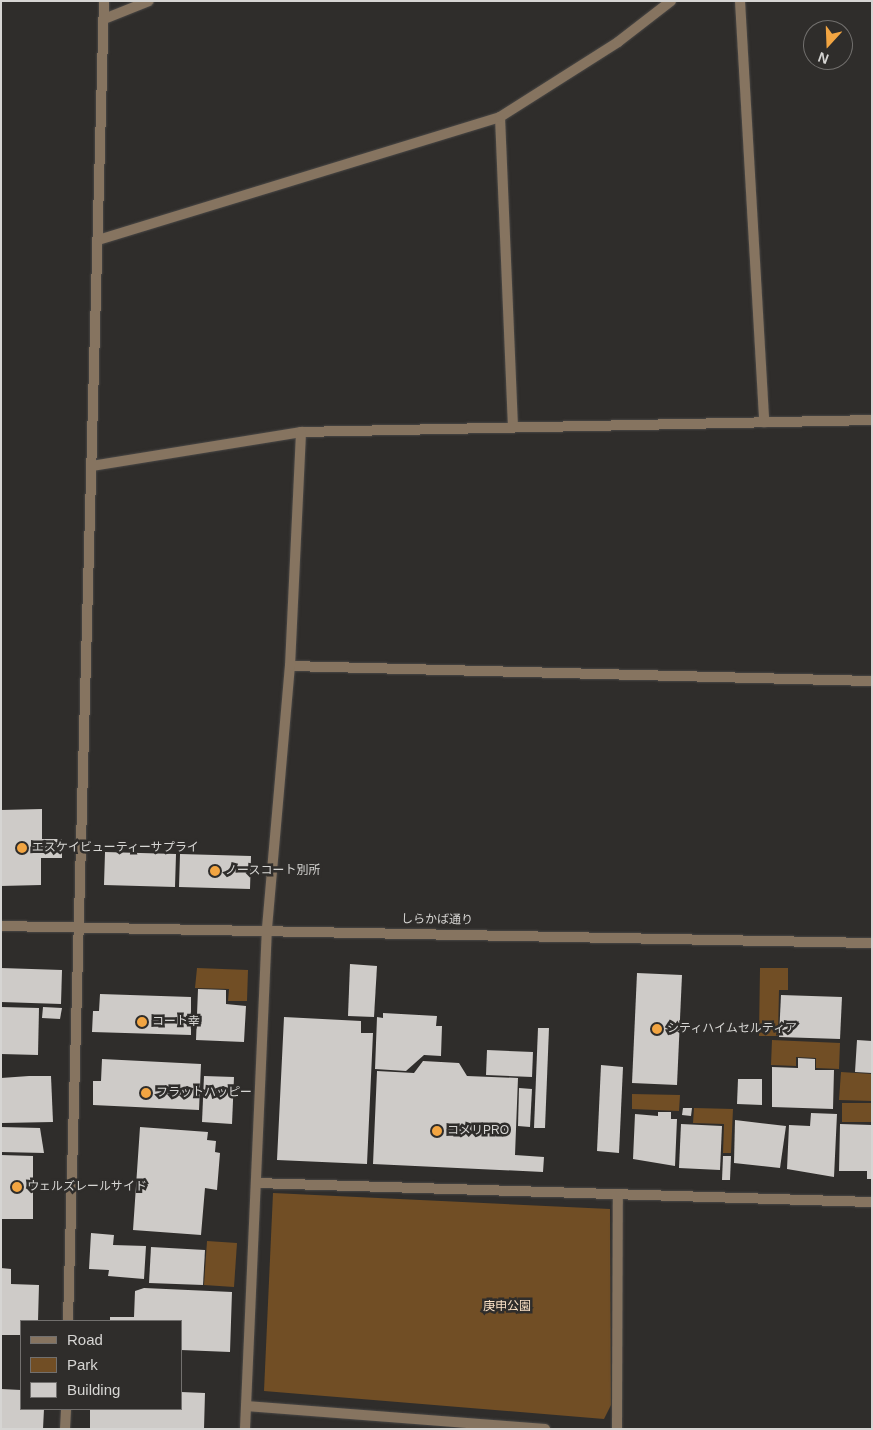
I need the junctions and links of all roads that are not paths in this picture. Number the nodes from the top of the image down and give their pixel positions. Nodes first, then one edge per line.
1 (104, 1) edge
2 (149, 1) edge
3 (671, 1) edge
4 (740, 1) edge
5 (104, 19) junction
6 (500, 117) junction
7 (98, 240) junction
8 (872, 420) edge
9 (764, 422) junction
10 (513, 426) junction
11 (301, 432) junction
12 (92, 466) junction
13 (290, 666) junction
14 (872, 681) edge
15 (1, 926) edge
16 (78, 927) junction
17 (267, 928) junction
18 (872, 943) edge
19 (256, 1183) junction
20 (618, 1196) junction
21 (872, 1202) edge
22 (68, 1320) edge
23 (246, 1406) junction
24 (66, 1410) edge
25 (65, 1429) edge
26 (245, 1429) edge
27 (545, 1429) edge
28 (617, 1429) edge

1 - 5 street
2 - 5 street
3 - 6 street
4 - 9 street
5 - 7 street
6 - 7 street
6 - 10 street
7 - 12 street
8 - 9 street
9 - 10 street
10 - 11 street
11 - 12 street
11 - 13 street
12 - 16 street
13 - 14 street
13 - 17 street
15 - 16 street, しらかば通り
16 - 17 street, しらかば通り
16 - 22 street
17 - 18 street, しらかば通り
17 - 19 street
19 - 20 street
19 - 23 street
20 - 21 street
20 - 28 street
23 - 26 street
23 - 27 street
24 - 25 street

